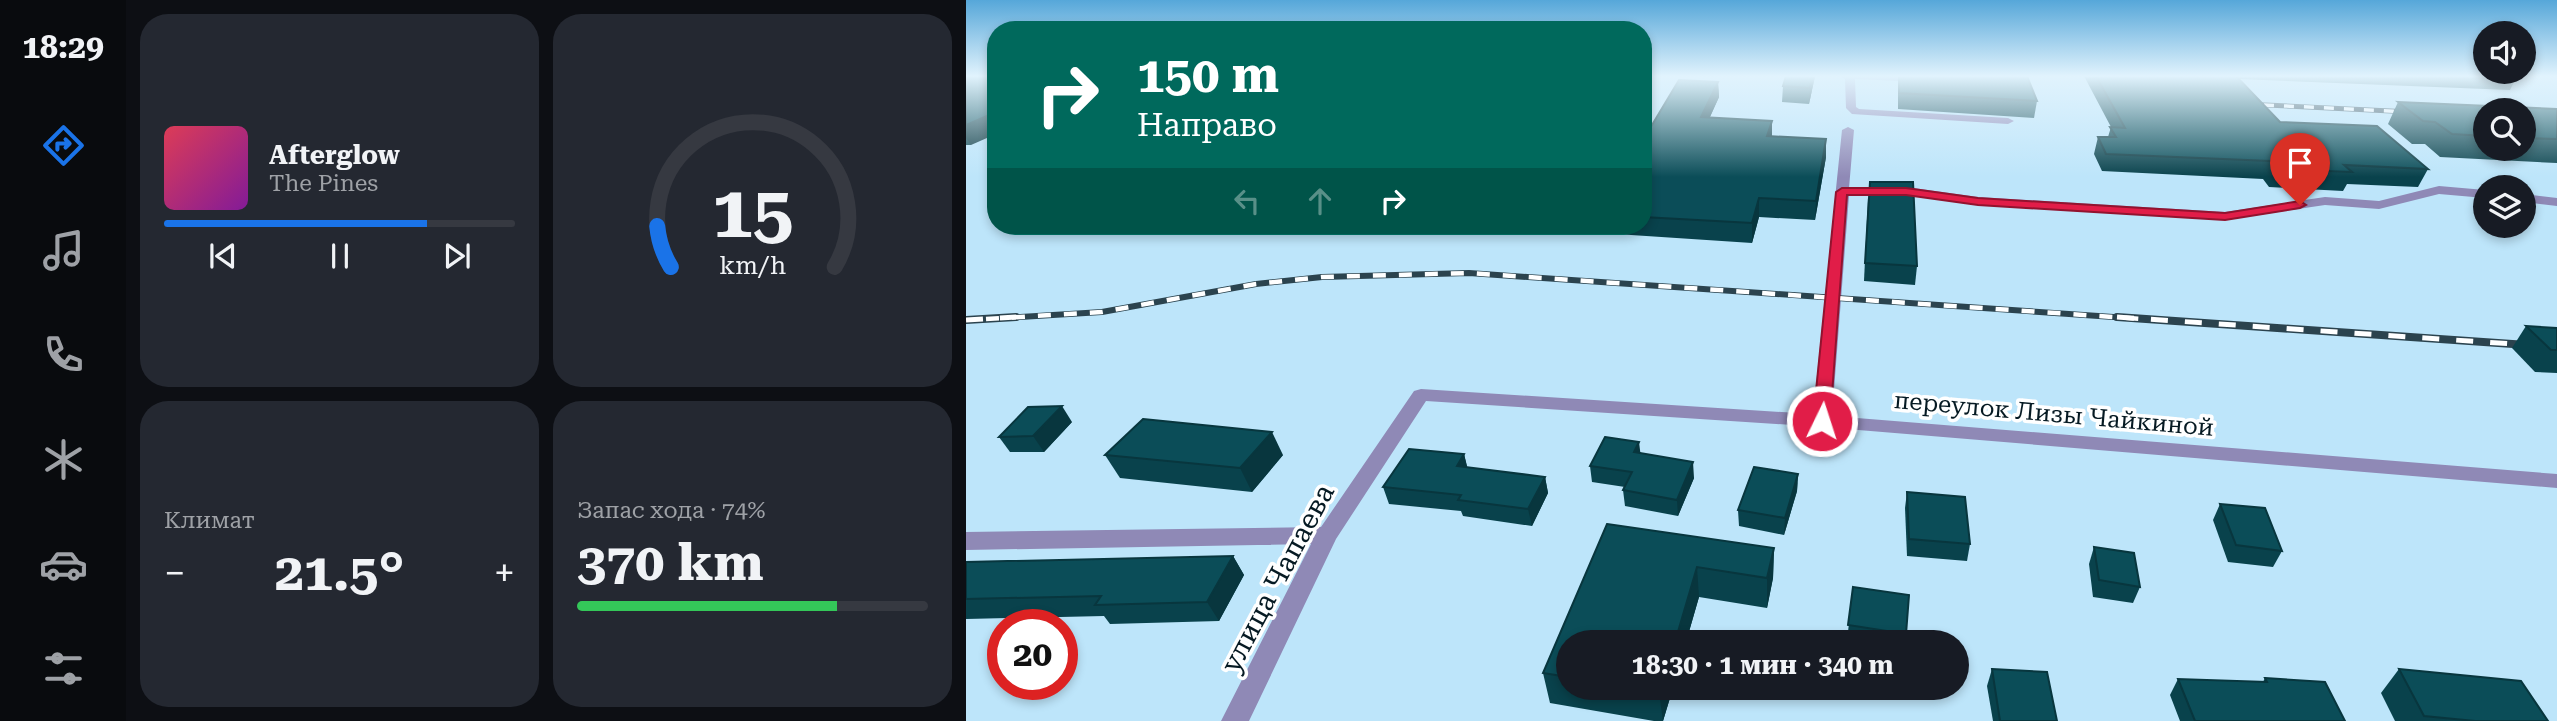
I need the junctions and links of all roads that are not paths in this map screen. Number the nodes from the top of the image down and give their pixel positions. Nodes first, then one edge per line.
1 (1853, 110) edge
2 (2008, 121) dead end
3 (1848, 130) dead end
4 (1842, 192) junction
5 (2473, 193) edge
6 (2536, 199) edge
7 (2557, 202) edge
8 (1421, 395) joint
9 (1822, 421) junction
10 (2557, 481) edge
11 (1327, 535) junction
12 (966, 541) edge
13 (1235, 721) edge

1 - 2 street
3 - 4 street
4 - 5 street
4 - 9 street
6 - 7 street
8 - 9 street, переулок Лизы Чайкиной
8 - 11 street, улица Чапаева
9 - 10 street, переулок Лизы Чайкиной
11 - 12 street
11 - 13 street, улица Чапаева

